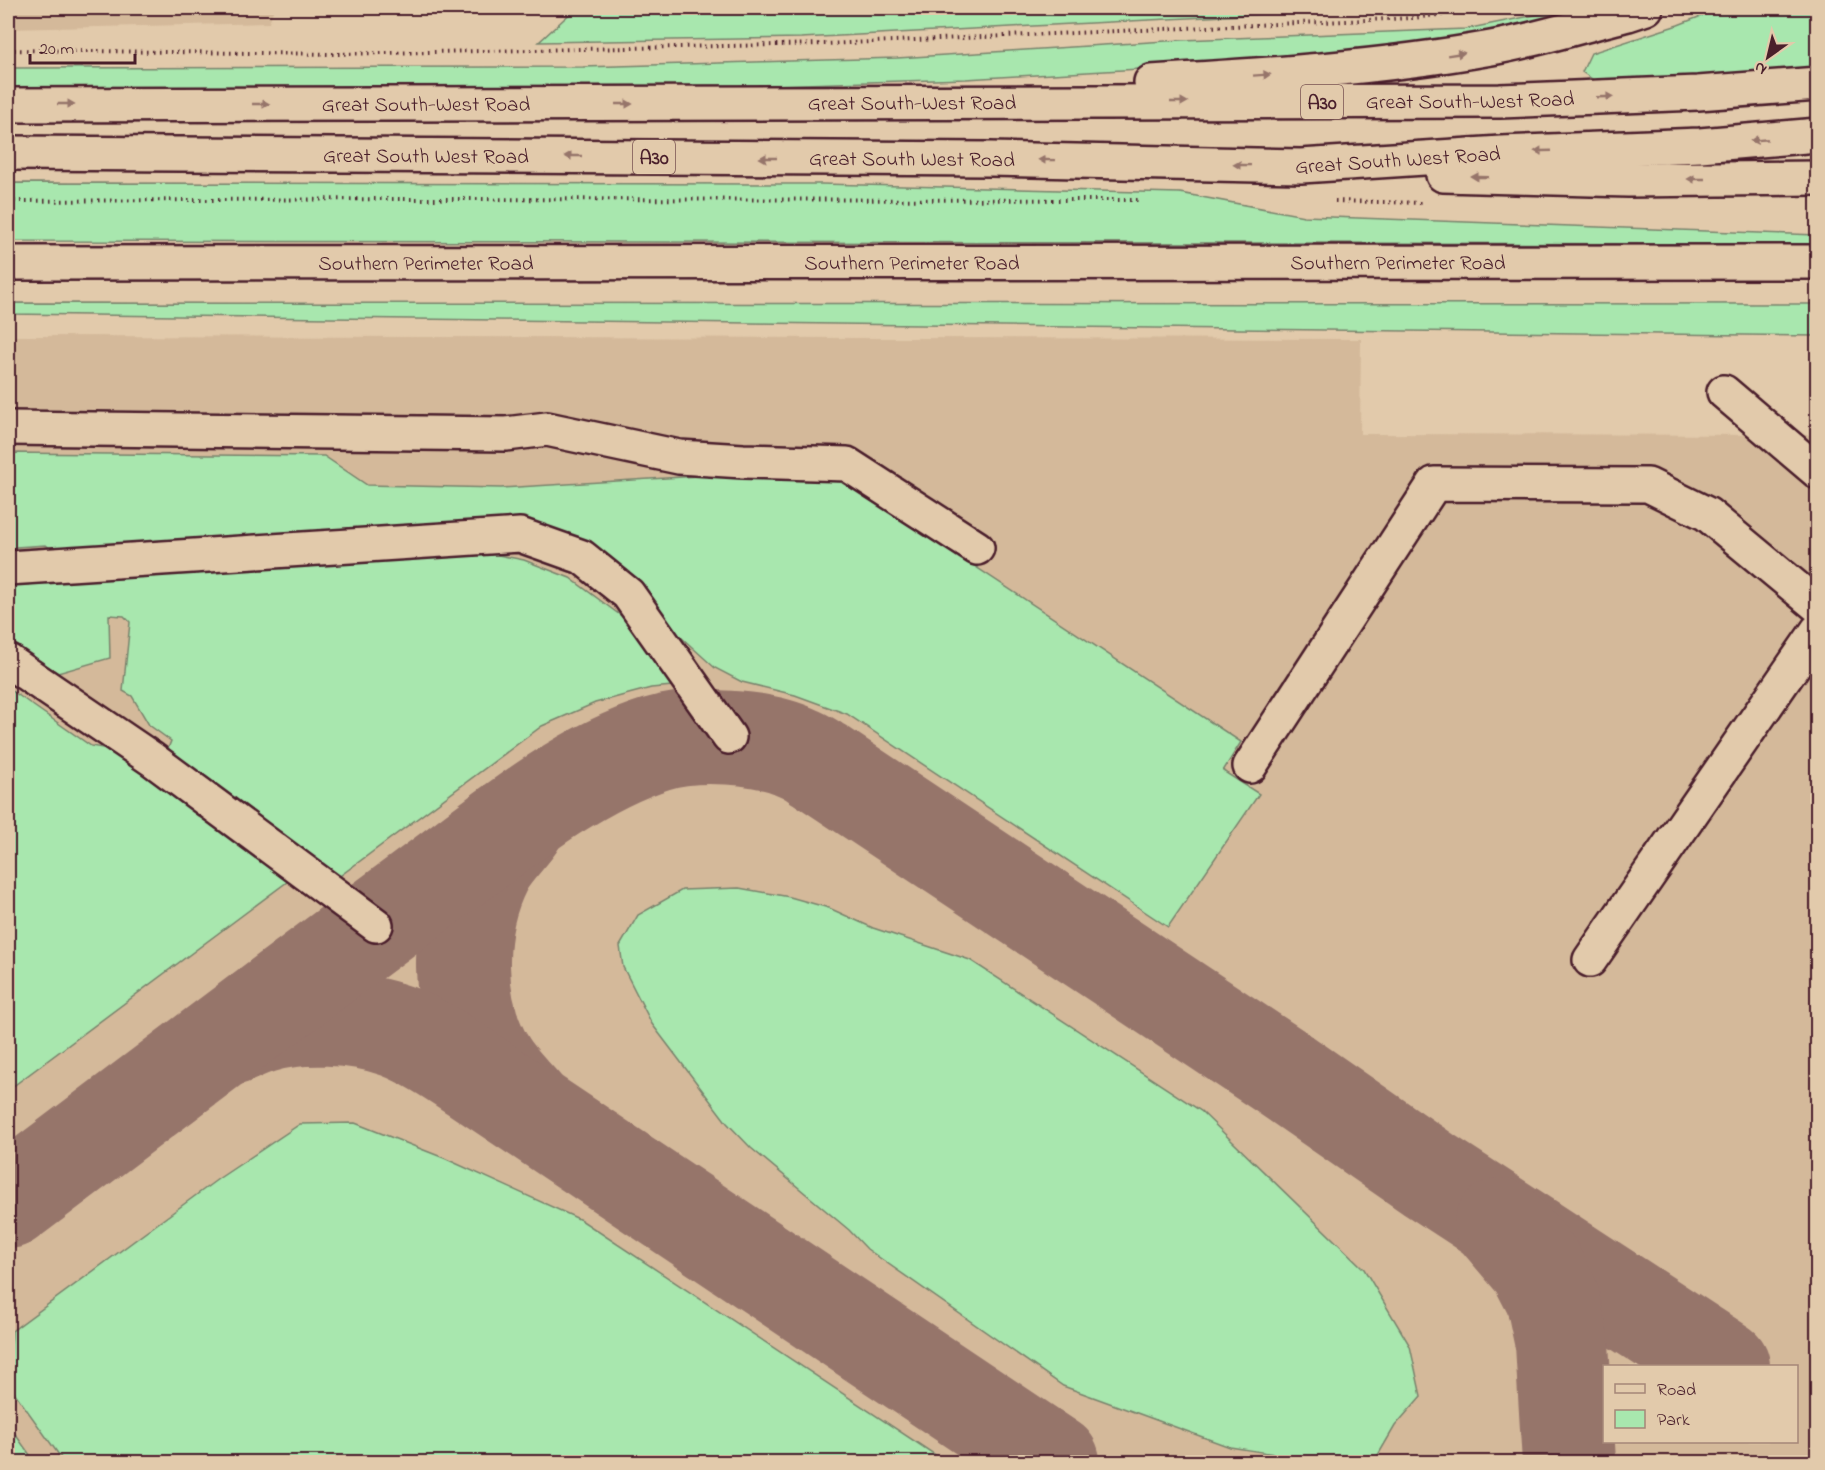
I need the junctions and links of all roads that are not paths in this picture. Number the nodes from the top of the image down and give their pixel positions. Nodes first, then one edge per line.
1 (1646, 8) edge
2 (1818, 84) edge
3 (826, 103) junction
4 (8, 105) edge
5 (1818, 135) edge
6 (8, 153) edge
7 (1301, 166) junction
8 (1818, 178) edge
9 (1818, 262) edge
10 (8, 263) edge
11 (1724, 392) dead end
12 (8, 428) edge
13 (1818, 472) edge
14 (977, 548) dead end
15 (8, 568) edge
16 (1818, 606) edge
17 (1818, 630) edge
18 (8, 661) edge
19 (729, 738) dead end
20 (1250, 766) dead end
21 (376, 925) dead end
22 (1590, 960) dead end

3 -> 1 main road
3 -> 2 main road, Great South-West Road / A30
4 -> 3 main road, Great South-West Road / A30
5 -> 7 main road, Great South West Road / A30
7 -> 6 main road, Great South West Road / A30
8 -> 7 main road
9 - 10 main road, Southern Perimeter Road
11 - 13 main road
12 - 14 main road
15 - 19 main road
16 - 20 main road
17 - 22 main road
18 - 21 main road

